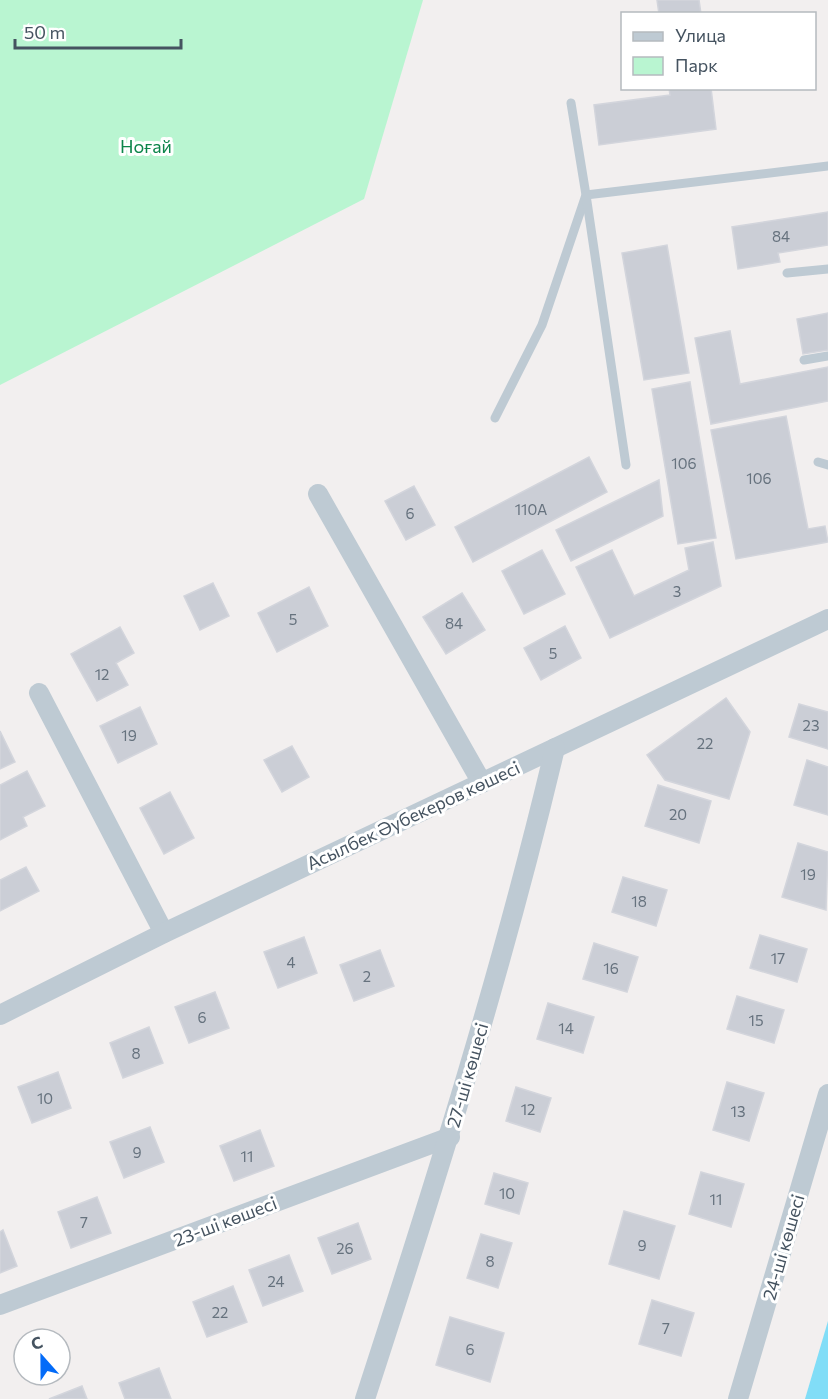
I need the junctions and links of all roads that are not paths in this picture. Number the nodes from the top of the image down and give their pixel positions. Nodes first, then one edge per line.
1 (571, 103) dead end
2 (828, 166) edge
3 (586, 195) junction
4 (828, 269) edge
5 (787, 273) dead end
6 (828, 356) edge
7 (804, 360) dead end
8 (495, 418) dead end
9 (626, 465) dead end
10 (318, 494) dead end
11 (828, 619) edge
12 (39, 693) dead end
13 (555, 748) junction
14 (482, 783) junction
15 (164, 933) junction
16 (0, 1015) edge
17 (828, 1094) edge
18 (450, 1137) junction
19 (0, 1305) edge
20 (365, 1399) edge
21 (738, 1399) edge

1 - 3 lane
2 - 3 lane
3 - 8 lane
3 - 9 lane
4 - 5 lane
6 - 7 lane
10 - 14 street
11 - 13 street, Асылбек Әубекеров көшесі
12 - 15 street
13 - 14 street, Асылбек Әубекеров көшесі
13 - 18 street, 27-ші көшесі
14 - 15 street, Асылбек Әубекеров көшесі
15 - 16 street, Асылбек Әубекеров көшесі
17 - 21 street, 24-ші көшесі
18 - 19 street, 23-ші көшесі
18 - 20 street, 27-ші көшесі

